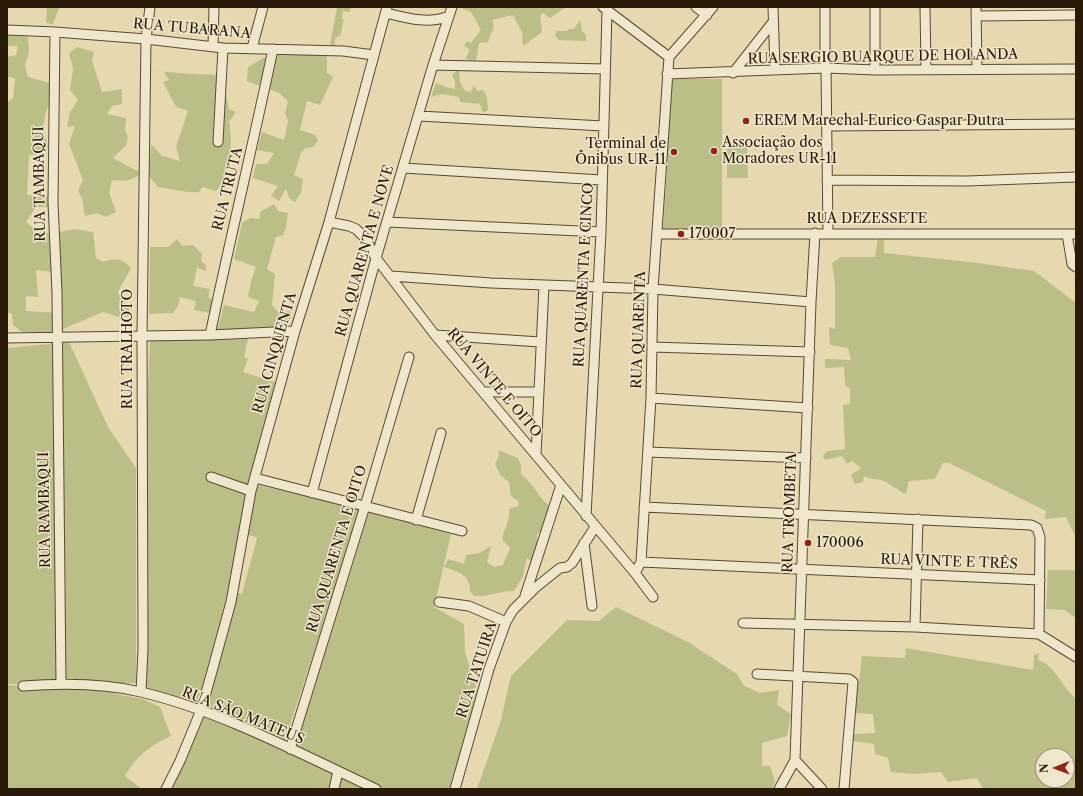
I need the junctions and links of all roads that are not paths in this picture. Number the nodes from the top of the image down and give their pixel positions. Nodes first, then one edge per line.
1 (150, 7) edge
2 (214, 7) edge
3 (263, 7) edge
4 (452, 7) edge
5 (696, 7) edge
6 (713, 7) edge
7 (773, 7) edge
8 (825, 7) edge
9 (875, 7) edge
10 (926, 7) edge
11 (605, 9) edge
12 (387, 10) edge
13 (1027, 11) edge
14 (976, 12) edge
15 (707, 15) junction
16 (1076, 15) edge
17 (448, 17) junction
18 (774, 22) junction
19 (7, 30) edge
20 (55, 32) junction
21 (146, 39) junction
22 (213, 47) junction
23 (223, 48) junction
24 (252, 48) junction
25 (273, 49) junction
26 (374, 54) junction
27 (669, 57) junction
28 (433, 65) junction
29 (826, 68) junction
30 (605, 69) junction
31 (926, 69) junction
32 (977, 69) junction
33 (1076, 69) edge
34 (775, 70) junction
35 (875, 70) junction
36 (733, 73) junction
37 (667, 74) junction
38 (419, 116) junction
39 (1076, 124) edge
40 (604, 126) junction
41 (827, 126) junction
42 (218, 142) dead end
43 (402, 168) junction
44 (1076, 177) edge
45 (602, 180) junction
46 (827, 180) junction
47 (329, 222) junction
48 (387, 222) junction
49 (601, 232) junction
50 (815, 233) junction
51 (828, 233) junction
52 (657, 234) junction
53 (1072, 234) edge
54 (376, 258) junction
55 (1076, 267) edge
56 (391, 276) junction
57 (544, 285) junction
58 (597, 285) junction
59 (653, 289) junction
60 (810, 302) junction
61 (295, 331) junction
62 (142, 335) junction
63 (210, 335) junction
64 (435, 335) junction
65 (57, 337) junction
66 (7, 338) edge
67 (540, 342) junction
68 (652, 347) junction
69 (810, 352) junction
70 (409, 357) dead end
71 (483, 392) junction
72 (538, 392) junction
73 (651, 398) junction
74 (808, 408) junction
75 (441, 433) dead end
76 (648, 452) junction
77 (536, 455) junction
78 (806, 458) junction
79 (211, 477) dead end
80 (255, 478) junction
81 (561, 485) junction
82 (251, 491) junction
83 (312, 493) junction
84 (365, 506) junction
85 (644, 507) junction
86 (804, 514) junction
87 (586, 516) junction
88 (918, 519) junction
89 (416, 520) junction
90 (595, 527) junction
91 (462, 532) dead end
92 (584, 543) junction
93 (641, 562) junction
94 (802, 570) junction
95 (635, 573) junction
96 (916, 575) junction
97 (1040, 580) junction
98 (525, 597) junction
99 (653, 597) dead end
100 (439, 602) dead end
101 (592, 606) dead end
102 (506, 622) junction
103 (743, 623) dead end
104 (800, 624) junction
105 (915, 627) junction
106 (1039, 634) junction
107 (1076, 657) edge
108 (757, 674) dead end
109 (797, 677) junction
110 (61, 684) junction
111 (23, 686) dead end
112 (140, 692) junction
113 (201, 710) junction
114 (290, 749) junction
115 (795, 760) junction
116 (338, 771) junction
117 (166, 789) edge
118 (334, 789) edge
119 (376, 789) edge
120 (455, 789) edge
121 (779, 789) edge
122 (822, 789) edge
123 (844, 789) edge

1 - 21 street, RUA TRALHOTO
2 - 22 street
3 - 24 street
4 - 17 street, RUA QUARENTA E NOVE
5 - 15 street
6 - 15 street
7 - 18 street
8 - 29 street
9 - 35 street
10 - 31 street
11 - 27 street
11 - 30 street, RUA QUARENTA E CINCO
12 - 17 street
12 - 26 street, RUA CINQUENTA
13 - 14 street
13 - 16 street
14 - 32 street
15 - 27 street
17 - 28 street, RUA QUARENTA E NOVE
18 - 34 street
18 - 36 street
19 - 20 street, RUA TUBARANA
20 - 21 street, RUA TUBARANA
20 - 65 street, RUA TAMBAQUI
21 - 22 street, RUA TUBARANA
21 - 62 street, RUA TRALHOTO
22 - 23 street, RUA TUBARANA
23 - 24 street, RUA TUBARANA
23 - 42 street
24 - 25 street, RUA TUBARANA
25 - 26 street, RUA TUBARANA
25 - 63 street, RUA TRUTA
26 - 47 street, RUA CINQUENTA
27 - 37 street, RUA QUARENTA
28 - 30 street
28 - 38 street, RUA QUARENTA E NOVE
29 - 34 street, RUA SERGIO BUARQUE DE HOLANDA
29 - 35 street, RUA SERGIO BUARQUE DE HOLANDA
29 - 41 street
30 - 40 street, RUA QUARENTA E CINCO
31 - 32 street, RUA SERGIO BUARQUE DE HOLANDA
31 - 35 street, RUA SERGIO BUARQUE DE HOLANDA
32 - 33 street, RUA SERGIO BUARQUE DE HOLANDA
34 - 36 street, RUA SERGIO BUARQUE DE HOLANDA
36 - 37 street, RUA SERGIO BUARQUE DE HOLANDA
37 - 52 street, RUA QUARENTA
38 - 40 street
38 - 43 street, RUA QUARENTA E NOVE
39 - 41 street
40 - 45 street, RUA QUARENTA E CINCO
41 - 46 street
43 - 45 street
43 - 48 street, RUA QUARENTA E NOVE
44 - 46 street
45 - 49 street, RUA QUARENTA E CINCO
46 - 51 street
47 - 54 street, RUA VINTE E OITO
47 - 61 street, RUA CINQUENTA
48 - 49 street
48 - 54 street, RUA QUARENTA E NOVE
49 - 58 street, RUA QUARENTA E CINCO
50 - 51 street, RUA DEZESSETE
50 - 52 street, RUA DEZESSETE
50 - 60 street, RUA TROMBETA
51 - 53 street, RUA DEZESSETE
52 - 59 street, RUA QUARENTA
53 - 55 street
54 - 56 street, RUA VINTE E OITO
54 - 83 street, RUA QUARENTA E NOVE
56 - 57 street
56 - 64 street, RUA VINTE E OITO
57 - 58 street
57 - 67 street
58 - 59 street
58 - 87 street, RUA QUARENTA E CINCO
59 - 60 street
59 - 68 street, RUA QUARENTA
60 - 69 street, RUA TROMBETA
61 - 63 street
61 - 80 street, RUA CINQUENTA
62 - 63 street
62 - 65 street
62 - 112 street, RUA TRALHOTO
64 - 67 street
64 - 71 street, RUA VINTE E OITO
65 - 66 street
65 - 110 street, RUA RAMBAQUI
67 - 72 street
68 - 69 street
68 - 73 street, RUA QUARENTA
69 - 74 street, RUA TROMBETA
70 - 84 street, RUA QUARENTA E OITO
71 - 72 street
71 - 77 street, RUA VINTE E OITO
72 - 77 street
73 - 74 street
73 - 76 street, RUA QUARENTA
74 - 78 street, RUA TROMBETA
75 - 89 street
76 - 78 street
76 - 85 street, RUA QUARENTA
77 - 81 street, RUA VINTE E OITO
78 - 86 street, RUA TROMBETA
79 - 82 street
80 - 82 street, RUA CINQUENTA
80 - 83 street
81 - 87 street, RUA VINTE E OITO
81 - 98 street
82 - 113 street, RUA CINQUENTA
83 - 84 street
84 - 89 street
84 - 114 street, RUA QUARENTA E OITO
85 - 86 street
85 - 93 street, RUA QUARENTA
86 - 88 street
86 - 94 street, RUA TROMBETA
87 - 90 street, RUA VINTE E OITO
88 - 96 street
88 - 97 street
89 - 91 street
90 - 92 street, RUA TATUIRA
90 - 95 street, RUA VINTE E OITO
92 - 98 street, RUA TATUIRA
92 - 101 street
93 - 94 street, RUA VINTE E TRÊS
93 - 95 street, RUA QUARENTA
94 - 96 street, RUA VINTE E TRÊS
94 - 104 street, RUA TROMBETA
95 - 99 street
96 - 97 street, RUA VINTE E TRÊS
96 - 105 street
97 - 106 street
98 - 102 street, RUA TATUIRA
100 - 102 street
102 - 120 street, RUA TATUIRA
103 - 104 street
104 - 105 street
104 - 109 street, RUA TROMBETA
105 - 106 street
106 - 107 street
108 - 109 street
109 - 115 street, RUA TROMBETA
109 - 123 street
110 - 111 street, RUA SÃO MATEUS
110 - 112 street, RUA SÃO MATEUS
112 - 113 street, RUA SÃO MATEUS
113 - 114 street, RUA SÃO MATEUS
113 - 117 street, RUA CINQUENTA
114 - 116 street, RUA SÃO MATEUS
115 - 121 street, RUA TROMBETA
115 - 122 street
116 - 118 street
116 - 119 street, RUA SÃO MATEUS

